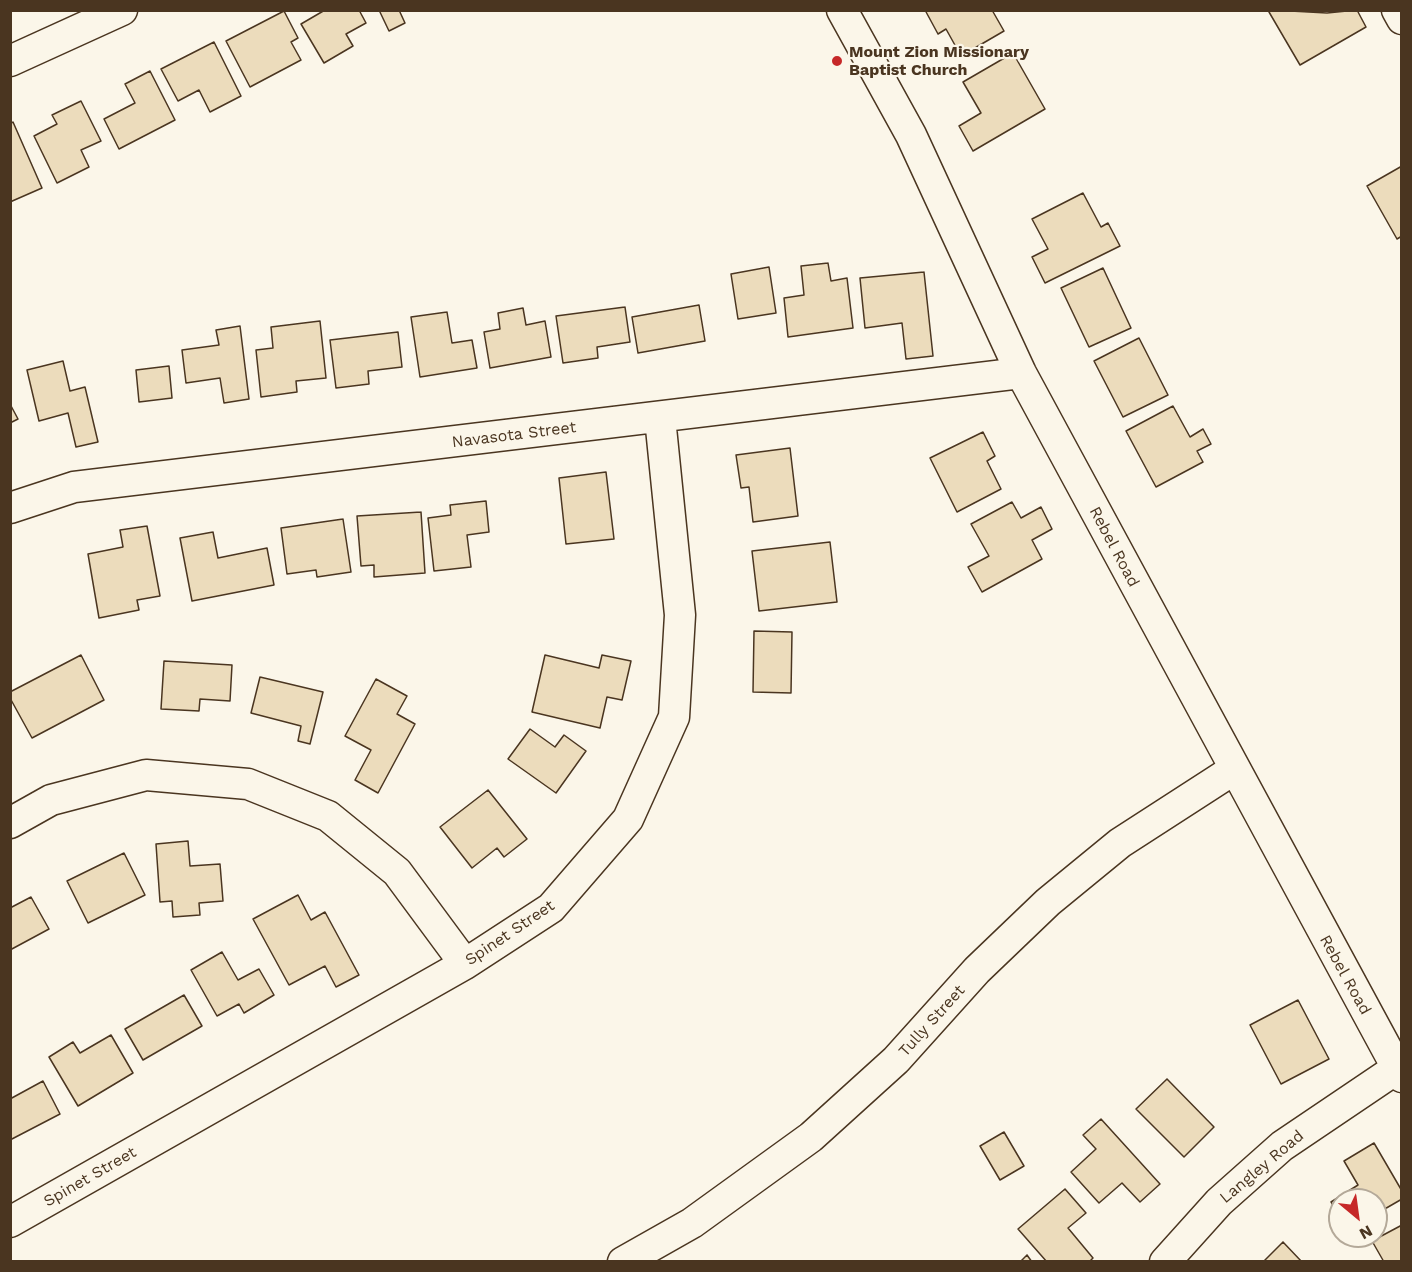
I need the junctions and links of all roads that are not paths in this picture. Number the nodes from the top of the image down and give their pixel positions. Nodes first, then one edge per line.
1 (122, 10) edge
2 (842, 10) edge
3 (1397, 10) edge
4 (1401, 19) edge
5 (10, 61) edge
6 (1020, 373) junction
7 (660, 418) junction
8 (10, 508) edge
9 (1233, 771) junction
10 (10, 823) edge
11 (465, 964) junction
12 (1400, 1070) edge
13 (10, 1222) edge
14 (623, 1262) edge
15 (1165, 1262) edge

1 - 5 street
2 - 6 street, Rebel Road
3 - 4 street
6 - 7 street, Navasota Street
6 - 9 street, Rebel Road
7 - 8 street, Navasota Street
7 - 11 street, Spinet Street
9 - 12 street, Rebel Road
9 - 14 street, Tully Street
10 - 11 street
11 - 13 street, Spinet Street
12 - 15 street, Langley Road

